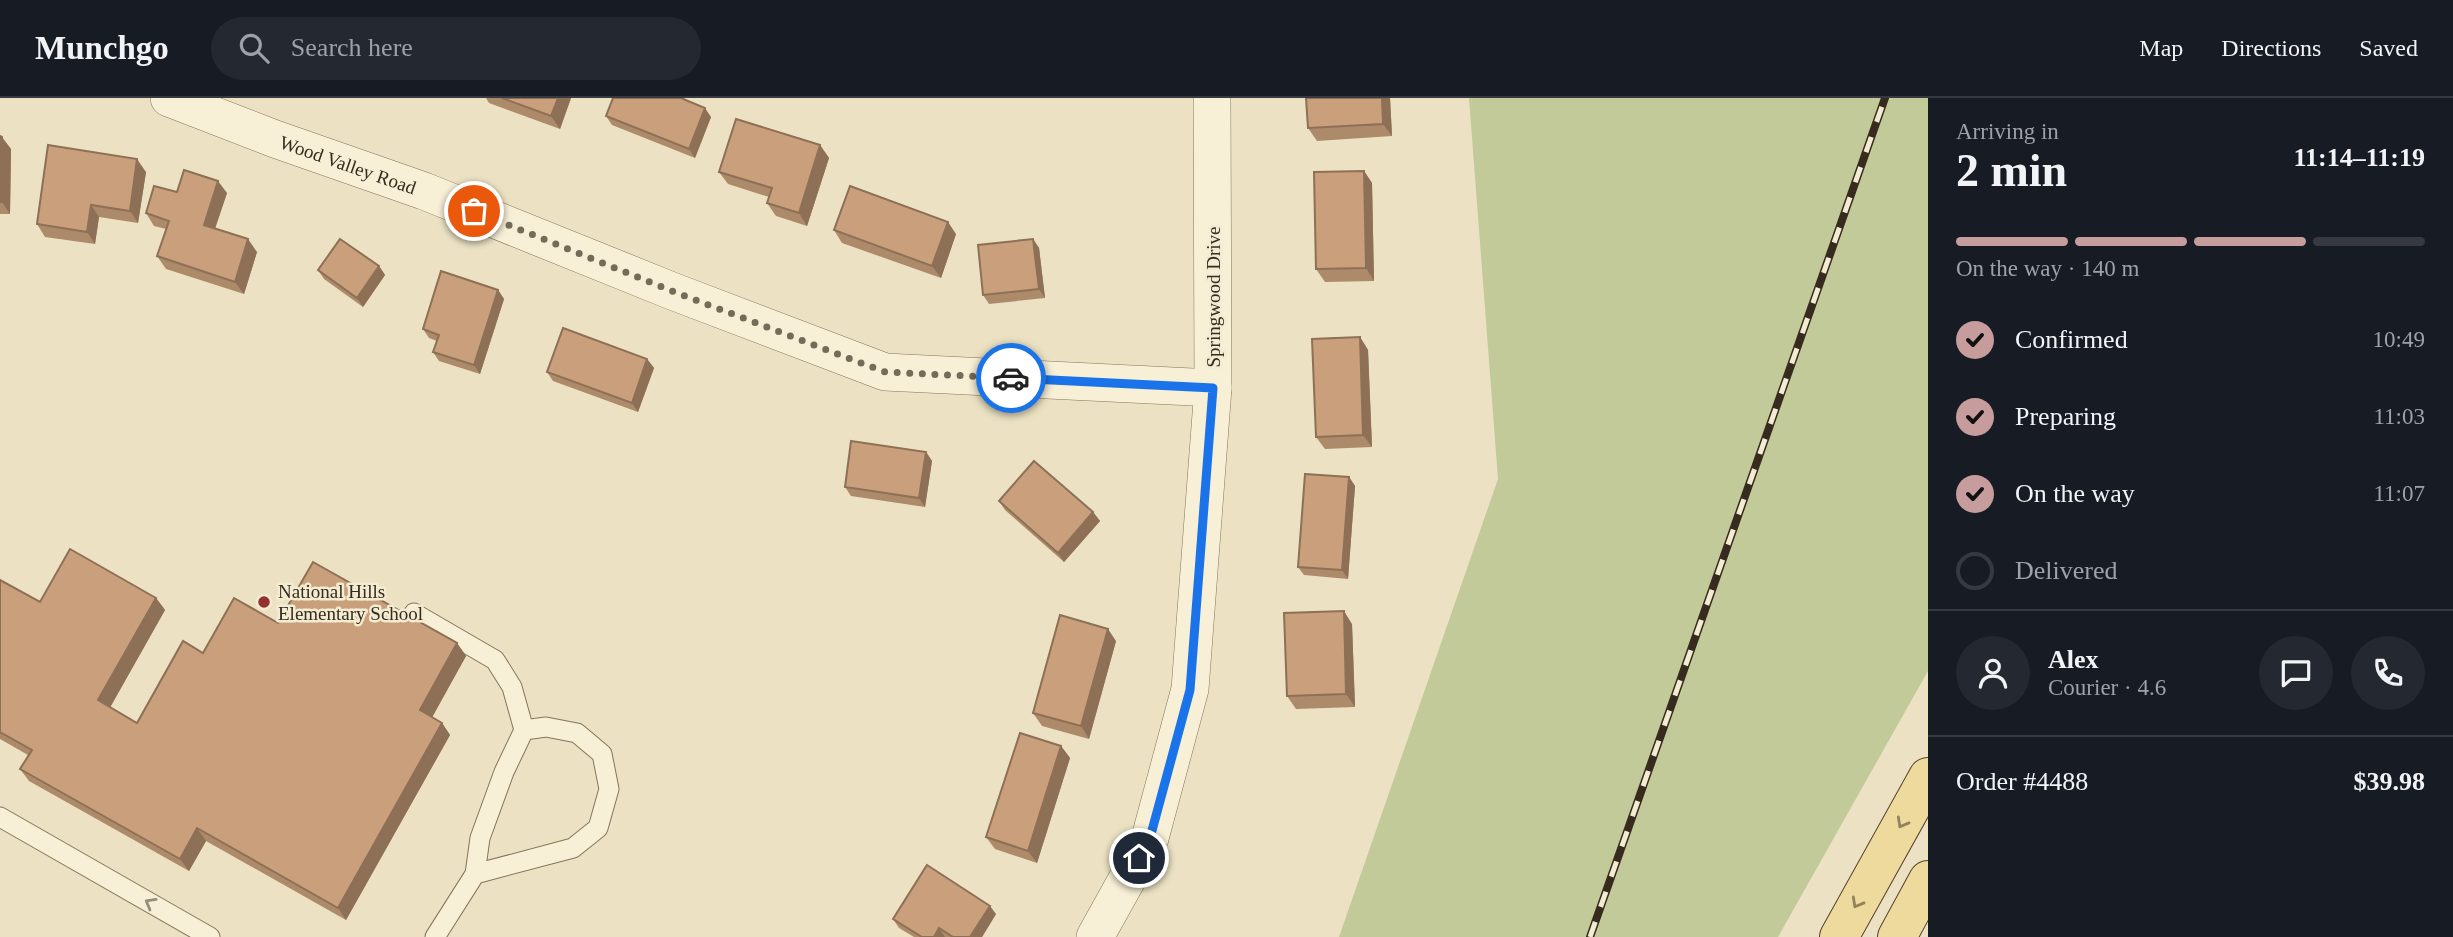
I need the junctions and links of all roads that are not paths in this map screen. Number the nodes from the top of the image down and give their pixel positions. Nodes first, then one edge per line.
1 (169, 98) edge
2 (1212, 98) edge
3 (1213, 388) junction
4 (414, 613) dead end
5 (524, 730) junction
6 (1928, 777) edge
7 (0, 817) edge
8 (475, 874) junction
9 (1928, 880) edge
10 (210, 937) edge
11 (435, 937) edge
12 (1095, 937) edge
13 (1839, 937) edge
14 (1897, 937) edge

1 - 3 street, Wood Valley Road
2 - 3 street, Springwood Drive
3 - 12 street, Springwood Drive
4 - 5 lane
5 - 8 lane
5 - 8 lane
6 -> 13 main road
10 -> 7 lane
8 - 11 lane
9 - 14 main road

